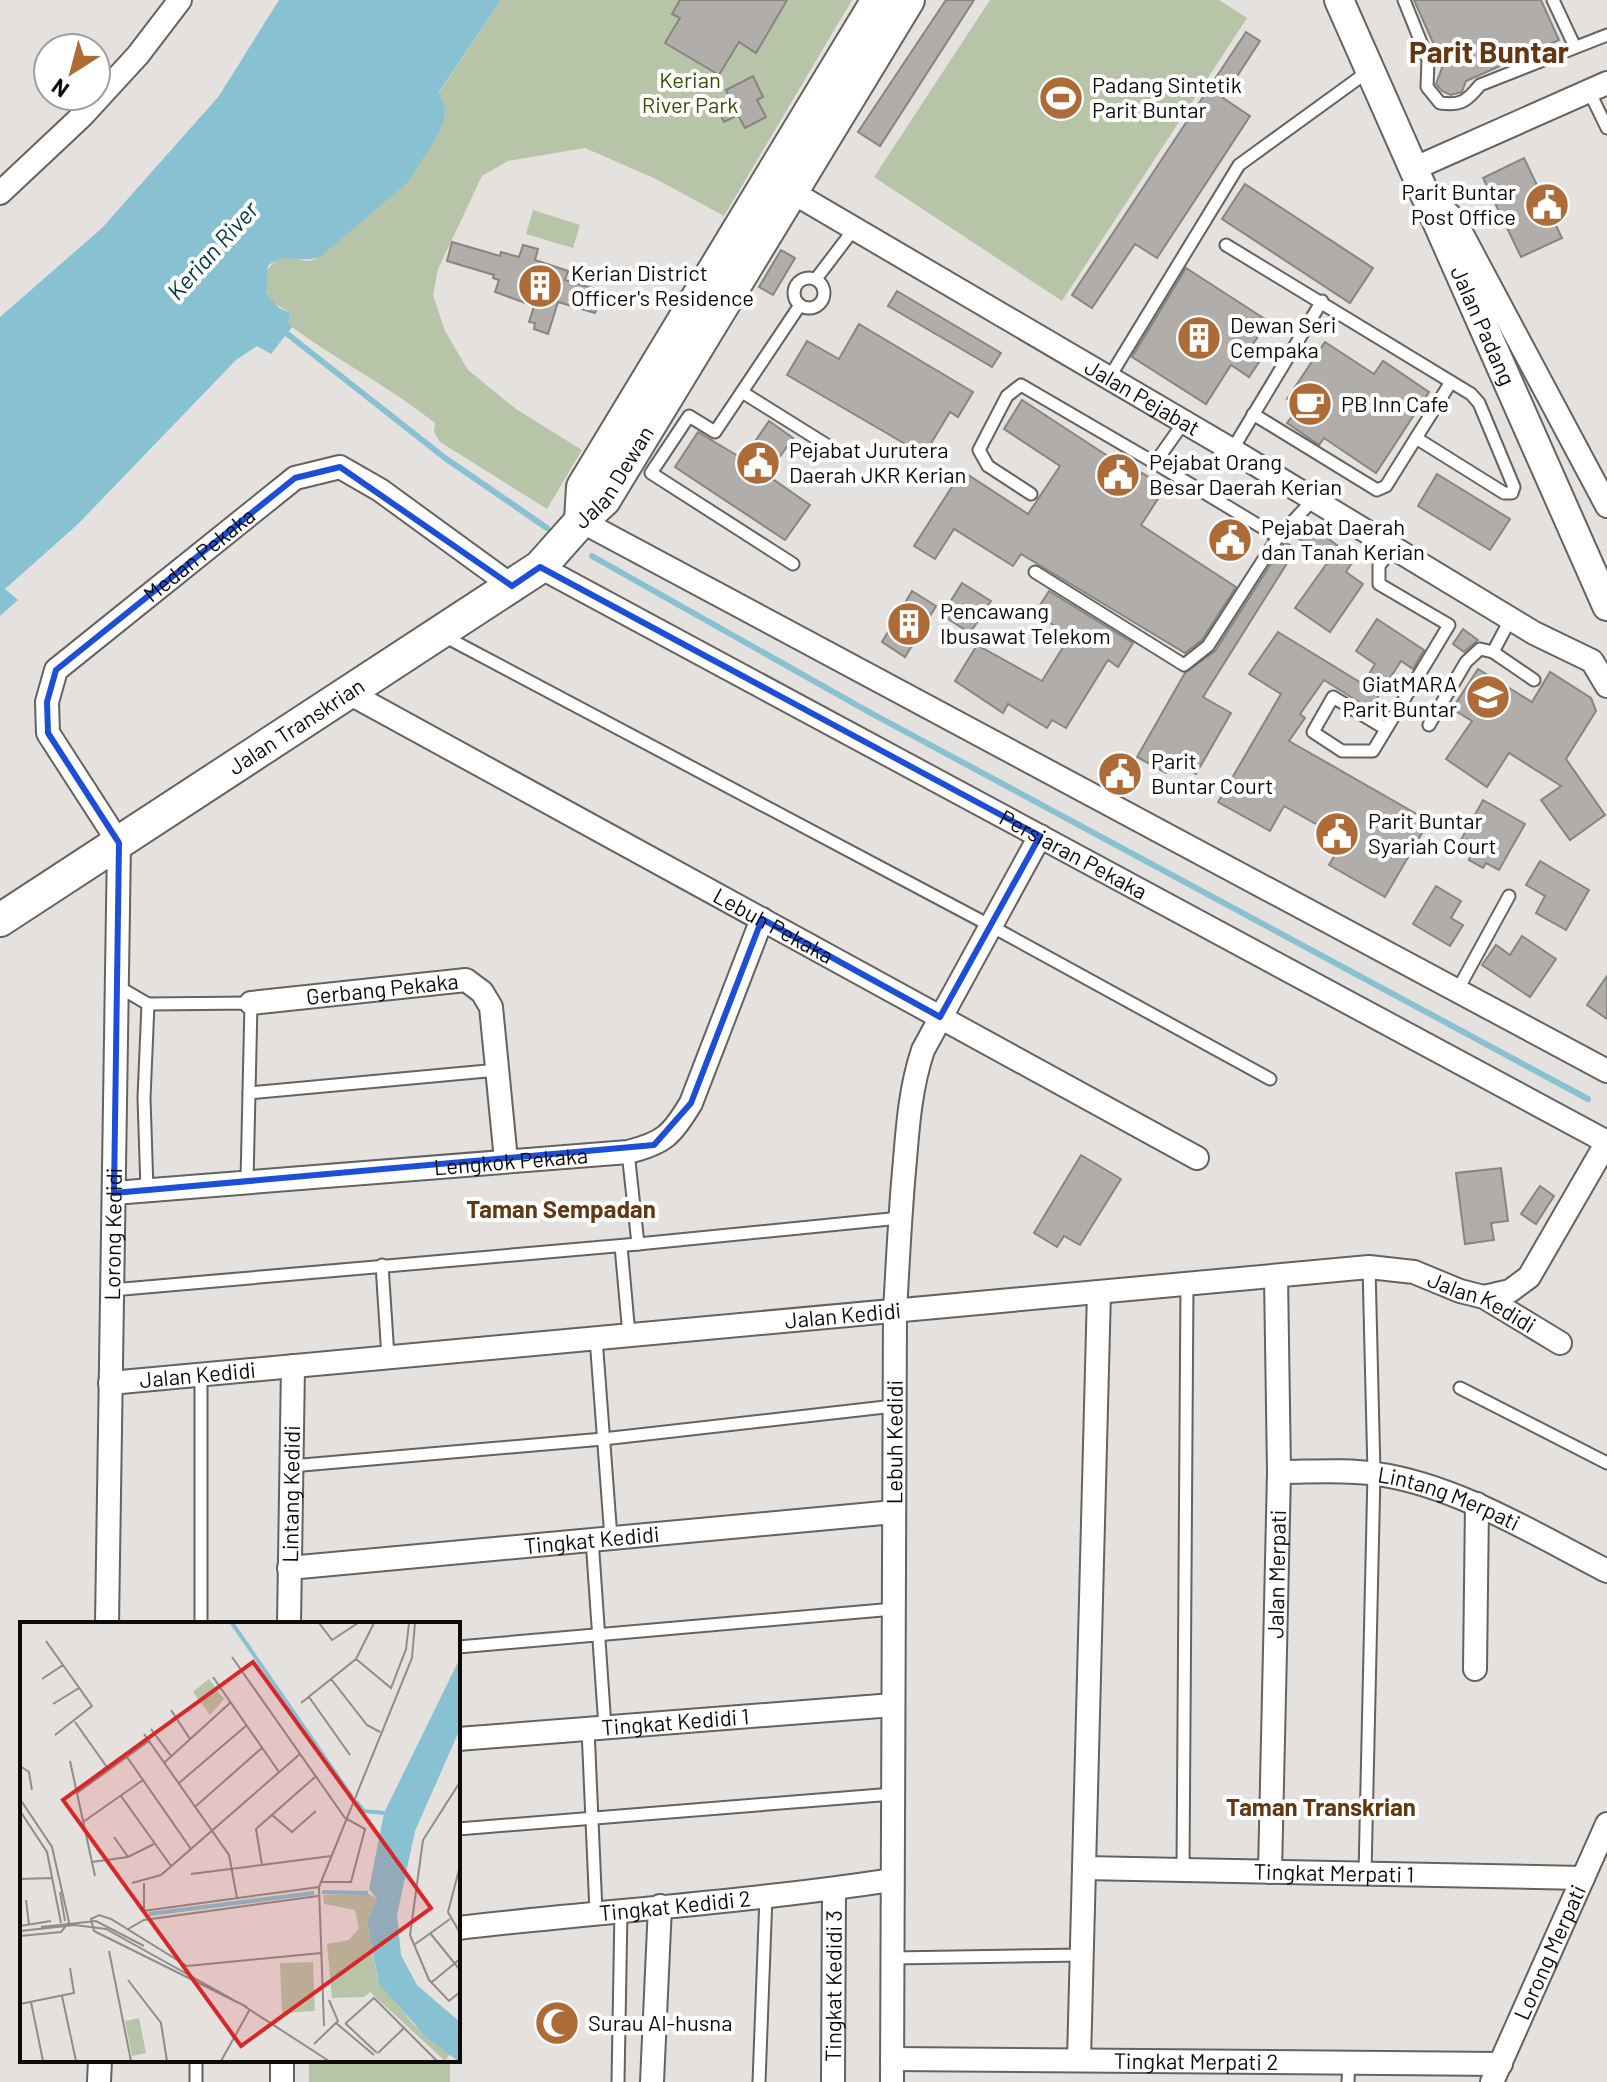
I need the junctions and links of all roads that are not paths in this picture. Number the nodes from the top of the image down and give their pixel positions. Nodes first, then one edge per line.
1 (180, 0) edge
2 (878, 0) edge
3 (908, 0) edge
4 (1339, 0) edge
5 (1404, 0) edge
6 (1553, 0) edge
7 (1607, 35) edge
8 (1575, 47) junction
9 (860, 53) junction
10 (1370, 70) junction
11 (1598, 87) edge
12 (1607, 128) edge
13 (1418, 180) junction
14 (781, 185) junction
15 (0, 193) edge
16 (854, 229) junction
17 (1226, 245) dead end
18 (816, 279) junction
19 (1322, 301) junction
20 (800, 305) junction
21 (1109, 378) junction
22 (1451, 382) junction
23 (742, 392) junction
24 (1253, 414) junction
25 (1184, 422) junction
26 (1416, 438) junction
27 (830, 447) dead end
28 (1232, 450) junction
29 (1155, 463) junction
30 (1031, 494) dead end
31 (1314, 499) junction
32 (1607, 506) edge
33 (581, 521) junction
34 (1278, 537) junction
35 (1394, 546) junction
36 (793, 564) dead end
37 (540, 567) junction
38 (1035, 572) dead end
39 (512, 586) junction
40 (1607, 606) edge
41 (1511, 618) junction
42 (440, 633) junction
43 (1493, 652) junction
44 (1534, 680) dead end
45 (1607, 686) edge
46 (349, 693) junction
47 (1429, 725) dead end
48 (1386, 729) junction
49 (1040, 836) junction
50 (119, 843) junction
51 (1509, 896) dead end
52 (13, 912) edge
53 (762, 919) junction
54 (991, 926) junction
55 (117, 986) junction
56 (1457, 991) junction
57 (251, 1003) junction
58 (148, 1004) junction
59 (940, 1017) junction
60 (498, 1070) junction
61 (1607, 1071) edge
62 (1270, 1079) dead end
63 (249, 1093) junction
64 (1607, 1142) edge
65 (628, 1152) junction
66 (1197, 1158) dead end
67 (506, 1160) junction
68 (247, 1182) junction
69 (147, 1190) junction
70 (114, 1193) junction
71 (900, 1218) junction
72 (638, 1244) junction
73 (621, 1246) junction
74 (382, 1265) junction
75 (1369, 1267) junction
76 (1276, 1276) junction
77 (1187, 1284) junction
78 (112, 1290) junction
79 (1099, 1292) junction
80 (1484, 1297) junction
81 (895, 1311) junction
82 (629, 1335) junction
83 (596, 1338) junction
84 (1560, 1343) dead end
85 (388, 1357) junction
86 (293, 1366) junction
87 (201, 1374) junction
88 (110, 1383) junction
89 (1460, 1388) dead end
90 (894, 1406) junction
91 (603, 1439) junction
92 (1607, 1463) edge
93 (291, 1466) junction
94 (1279, 1472) junction
95 (1374, 1473) junction
96 (1477, 1504) junction
97 (894, 1512) junction
98 (601, 1539) junction
99 (289, 1568) junction
100 (1607, 1571) edge
101 (894, 1609) junction
102 (107, 1622) edge
103 (201, 1622) edge
104 (289, 1622) edge
105 (598, 1635) junction
106 (460, 1647) edge
107 (1475, 1669) dead end
108 (893, 1705) junction
109 (596, 1728) junction
110 (460, 1739) edge
111 (893, 1794) junction
112 (592, 1818) junction
113 (1607, 1824) edge
114 (460, 1829) edge
115 (1084, 1868) junction
116 (1183, 1870) junction
117 (1270, 1872) junction
118 (1365, 1874) junction
119 (1583, 1878) junction
120 (892, 1880) junction
121 (834, 1889) junction
122 (766, 1896) junction
123 (660, 1906) junction
124 (621, 1910) junction
125 (596, 1912) junction
126 (460, 1928) edge
127 (1082, 1955) junction
128 (892, 1958) junction
129 (892, 2059) junction
130 (1079, 2060) junction
131 (100, 2062) edge
132 (1228, 2072) edge
133 (1348, 2072) edge
134 (1496, 2073) edge
135 (99, 2082) edge
136 (618, 2082) edge
137 (652, 2082) edge
138 (759, 2082) edge
139 (833, 2082) edge
140 (892, 2082) edge

1 - 15 street
2 - 9 main road, Jalan Dewan
3 - 9 main road, Jalan Dewan
4 - 10 street, Jalan Padang
5 - 8 lane
6 - 8 lane
7 - 8 lane
9 - 14 main road, Jalan Dewan
10 - 13 street, Jalan Padang
10 - 21 lane
11 - 12 lane
11 - 13 street
13 - 32 street
13 - 40 street, Jalan Padang
14 - 16 street, Jalan Pejabat
14 - 33 main road, Jalan Dewan
16 - 18 lane
16 - 21 street, Jalan Pejabat
17 - 19 lane
18 - 20 lane
18 - 20 lane
19 - 22 lane
19 - 24 lane
20 - 23 lane
21 - 25 street, Jalan Pejabat
22 - 26 lane
22 - 26 lane
23 - 27 lane
23 - 36 lane
24 - 26 lane
24 - 28 lane
25 - 28 street, Jalan Pejabat
25 - 29 lane
28 - 31 street, Jalan Pejabat
29 - 30 lane
29 - 34 lane
31 - 34 lane
31 - 35 street, Jalan Pejabat
33 - 37 main road, Jalan Transkrian
33 - 56 street
34 - 38 lane
35 - 41 street, Jalan Pejabat
35 - 48 lane
37 - 39 main road, Jalan Transkrian
37 - 49 street, Persiaran Pekaka
39 - 42 main road, Jalan Transkrian
39 - 50 street, Medan Pekaka
41 - 43 lane
41 - 45 street, Jalan Pejabat
42 - 46 main road, Jalan Transkrian
42 - 54 lane
43 - 44 lane
43 - 47 lane
46 - 50 main road, Jalan Transkrian
46 - 53 street, Lebuh Pekaka
48 - 48 lane
49 - 54 street, Lebuh Kedidi
49 - 64 street, Persiaran Pekaka
50 - 52 main road, Jalan Transkrian
50 - 55 street, Lorong Kedidi
51 - 56 lane
53 - 59 street, Lebuh Pekaka
53 - 65 street, Lengkok Pekaka
54 - 59 street, Lebuh Kedidi
54 - 62 lane
55 - 58 lane
55 - 70 street, Lorong Kedidi
56 - 61 street
57 - 58 lane
57 - 60 street, Gerbang Pekaka
57 - 63 lane
58 - 69 lane
59 - 66 street, Lebuh Pekaka
59 - 71 street, Lebuh Kedidi
60 - 63 lane
60 - 67 street, Gerbang Pekaka
63 - 68 lane
64 - 80 street
65 - 67 street, Lengkok Pekaka
65 - 72 lane
67 - 68 street, Lengkok Pekaka
68 - 69 street, Lengkok Pekaka
69 - 70 street, Lengkok Pekaka
70 - 78 street, Lorong Kedidi
71 - 72 lane
71 - 81 street, Lebuh Kedidi
72 - 73 lane
73 - 74 lane
73 - 82 lane
74 - 78 lane
74 - 85 lane
75 - 76 street, Jalan Kedidi
75 - 80 street, Jalan Kedidi
75 - 95 lane
76 - 77 street, Jalan Kedidi
76 - 94 street, Jalan Merpati
77 - 79 street, Jalan Kedidi
77 - 116 lane
78 - 88 street, Lorong Kedidi
79 - 81 street, Jalan Kedidi
79 - 115 street
80 - 84 street, Jalan Kedidi
81 - 82 street, Jalan Kedidi
81 - 90 street, Lebuh Kedidi
82 - 83 street, Jalan Kedidi
83 - 85 street, Jalan Kedidi
83 - 91 lane
85 - 86 street, Jalan Kedidi
86 - 87 street, Jalan Kedidi
86 - 93 street, Lintang Kedidi
87 - 88 street, Jalan Kedidi
87 - 103 lane
88 - 102 street, Lorong Kedidi
89 - 92 lane
90 - 91 lane
90 - 97 street, Lebuh Kedidi
91 - 93 lane
91 - 98 lane
93 - 99 street, Lintang Kedidi
94 - 95 street, Lintang Merpati
94 - 117 street, Jalan Merpati
95 - 96 street, Lintang Merpati
95 - 118 lane
96 - 100 street, Lintang Merpati
96 - 107 street
97 - 98 street, Tingkat Kedidi
97 - 101 street, Lebuh Kedidi
98 - 99 street, Tingkat Kedidi
98 - 105 lane
99 - 104 street, Lintang Kedidi
101 - 105 lane
101 - 108 street, Lebuh Kedidi
105 - 106 lane
105 - 109 lane
108 - 109 street, Tingkat Kedidi 1
108 - 111 street, Lebuh Kedidi
109 - 110 street, Tingkat Kedidi 1
109 - 112 lane
111 - 112 lane
111 - 120 street, Lebuh Kedidi
112 - 114 lane
112 - 125 lane
113 - 119 street, Lorong Merpati
115 - 116 street, Tingkat Merpati 1
115 - 127 street
116 - 117 street, Tingkat Merpati 1
117 - 118 street, Tingkat Merpati 1
118 - 119 street, Tingkat Merpati 1
119 - 134 street, Lorong Merpati
120 - 121 street, Tingkat Kedidi 2
120 - 128 street, Lebuh Kedidi
121 - 122 street, Tingkat Kedidi 2
121 - 139 street, Tingkat Kedidi 3
122 - 123 street, Tingkat Kedidi 2
122 - 138 lane
123 - 124 street, Tingkat Kedidi 2
123 - 137 street
124 - 125 street, Tingkat Kedidi 2
124 - 136 lane
125 - 126 street, Tingkat Kedidi 2
127 - 128 lane
127 - 130 street
128 - 129 street, Lebuh Kedidi
129 - 130 street, Tingkat Merpati 2
129 - 140 street, Lebuh Kedidi
130 - 132 street, Tingkat Merpati 2
131 - 135 street
132 - 133 street, Tingkat Merpati 2
133 - 134 street, Tingkat Merpati 2

